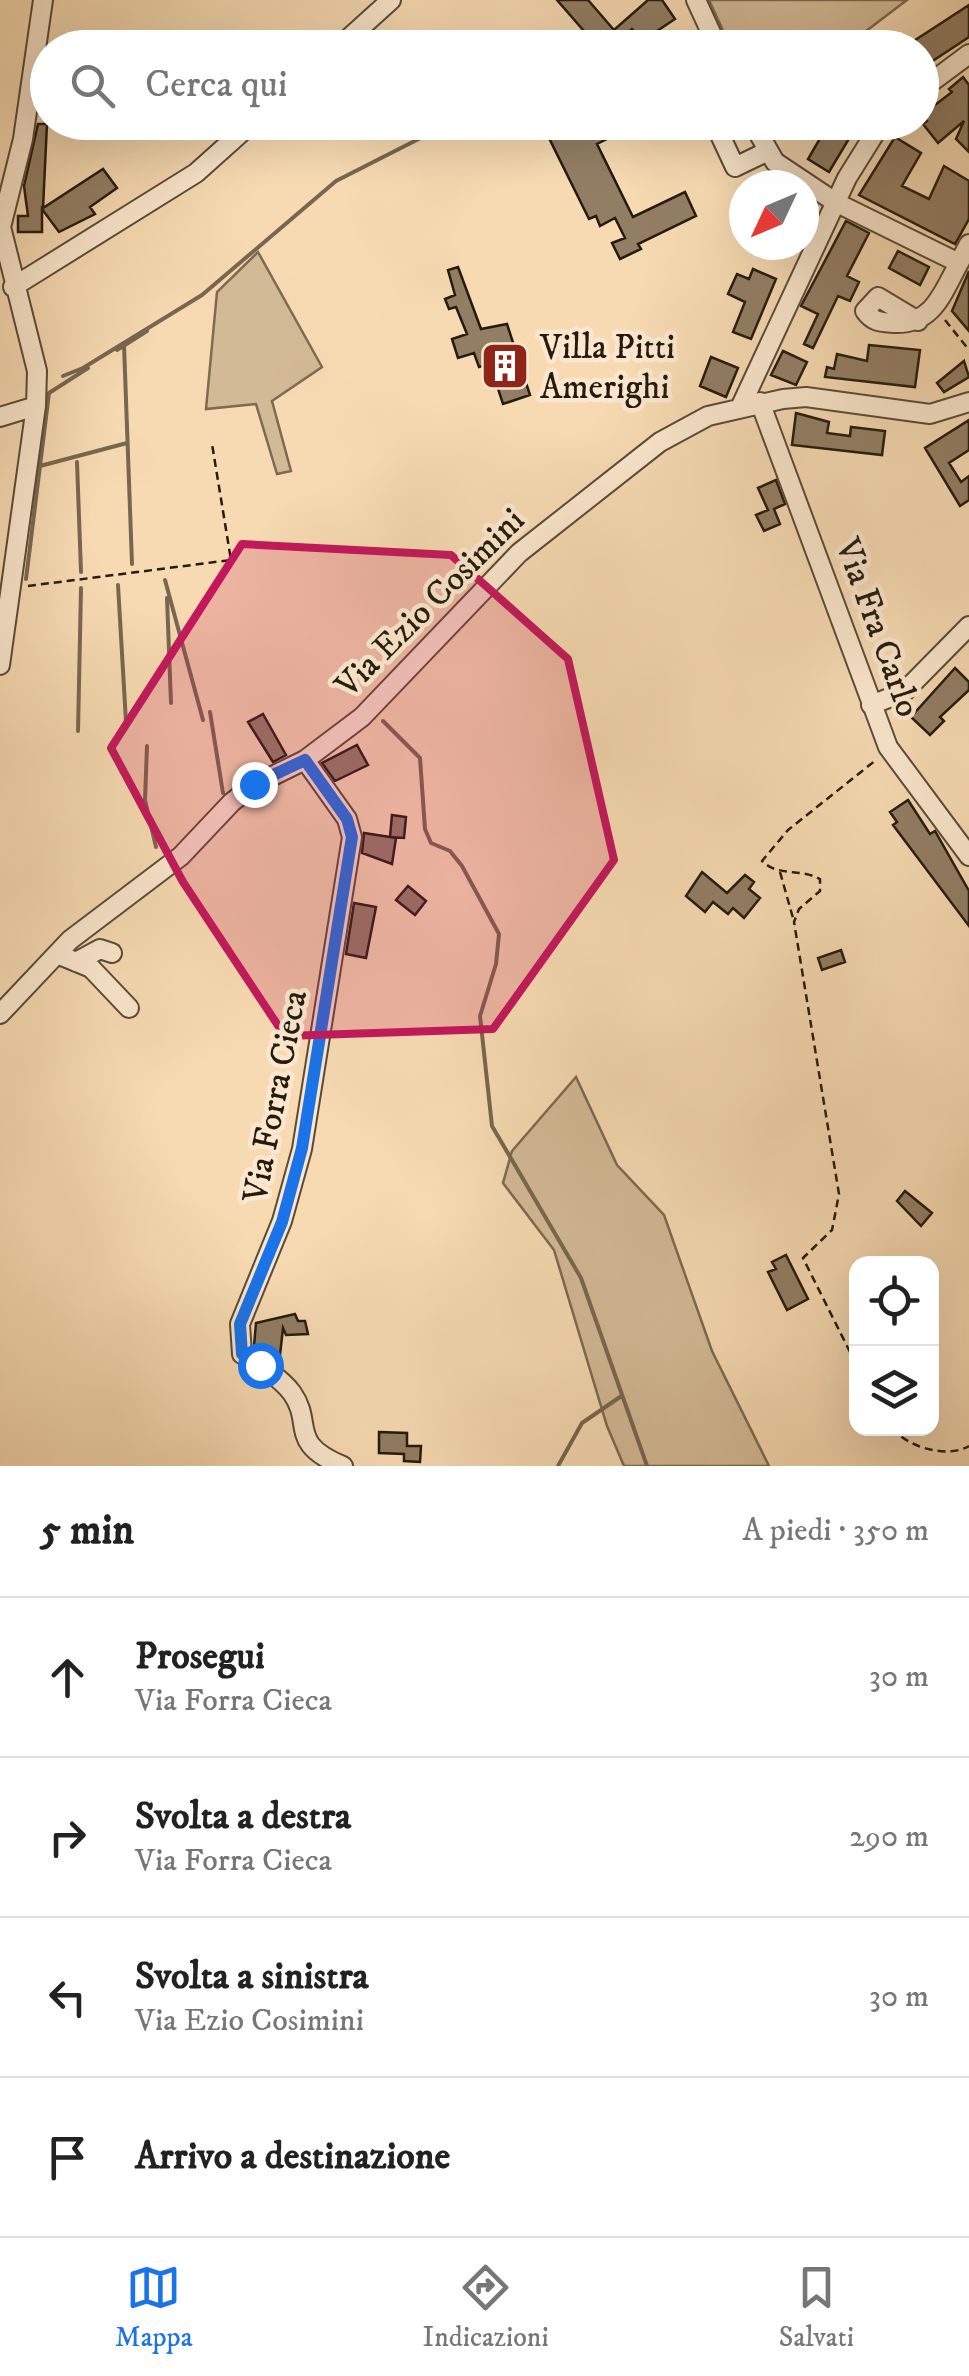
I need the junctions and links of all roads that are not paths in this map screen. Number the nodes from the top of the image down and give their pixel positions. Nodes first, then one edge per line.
1 (42, 0) edge
2 (391, 0) edge
3 (696, 0) edge
4 (38, 30) edge
5 (358, 30) edge
6 (708, 30) edge
7 (969, 54) edge
8 (939, 77) edge
9 (30, 88) edge
10 (233, 140) edge
11 (723, 140) edge
12 (760, 140) edge
13 (871, 140) edge
14 (766, 152) junction
15 (835, 202) junction
16 (1, 227) edge
17 (969, 244) edge
18 (959, 263) junction
19 (13, 287) junction
20 (918, 320) dead end
21 (760, 402) junction
22 (969, 402) edge
23 (36, 406) junction
24 (740, 408) junction
25 (0, 417) edge
26 (969, 626) edge
27 (0, 664) edge
28 (871, 705) junction
29 (305, 760) junction
30 (969, 856) edge
31 (112, 953) dead end
32 (57, 954) junction
33 (76, 962) junction
34 (3, 1007) edge
35 (129, 1008) dead end
36 (343, 1466) edge

1 - 4 street
2 - 5 street
3 - 6 street
7 - 8 street
9 - 16 street
10 - 19 street
11 - 14 street
12 - 14 street
13 - 15 street
14 - 15 street
15 - 18 street
15 - 24 street
16 - 19 street
17 - 18 street
18 - 20 street
19 - 23 street
21 - 22 street, Via Ezio Cosimini
21 - 24 street, Via Ezio Cosimini
21 - 28 street, Via Fra Carlo
23 - 25 street
23 - 27 street
24 - 29 street, Via Ezio Cosimini
26 - 28 street
28 - 30 street, Via Fra Carlo
29 - 32 street, Via Ezio Cosimini
29 - 36 street, Via Forra Cieca
31 - 33 street
32 - 33 street
32 - 34 street, Via Ezio Cosimini
33 - 35 street

